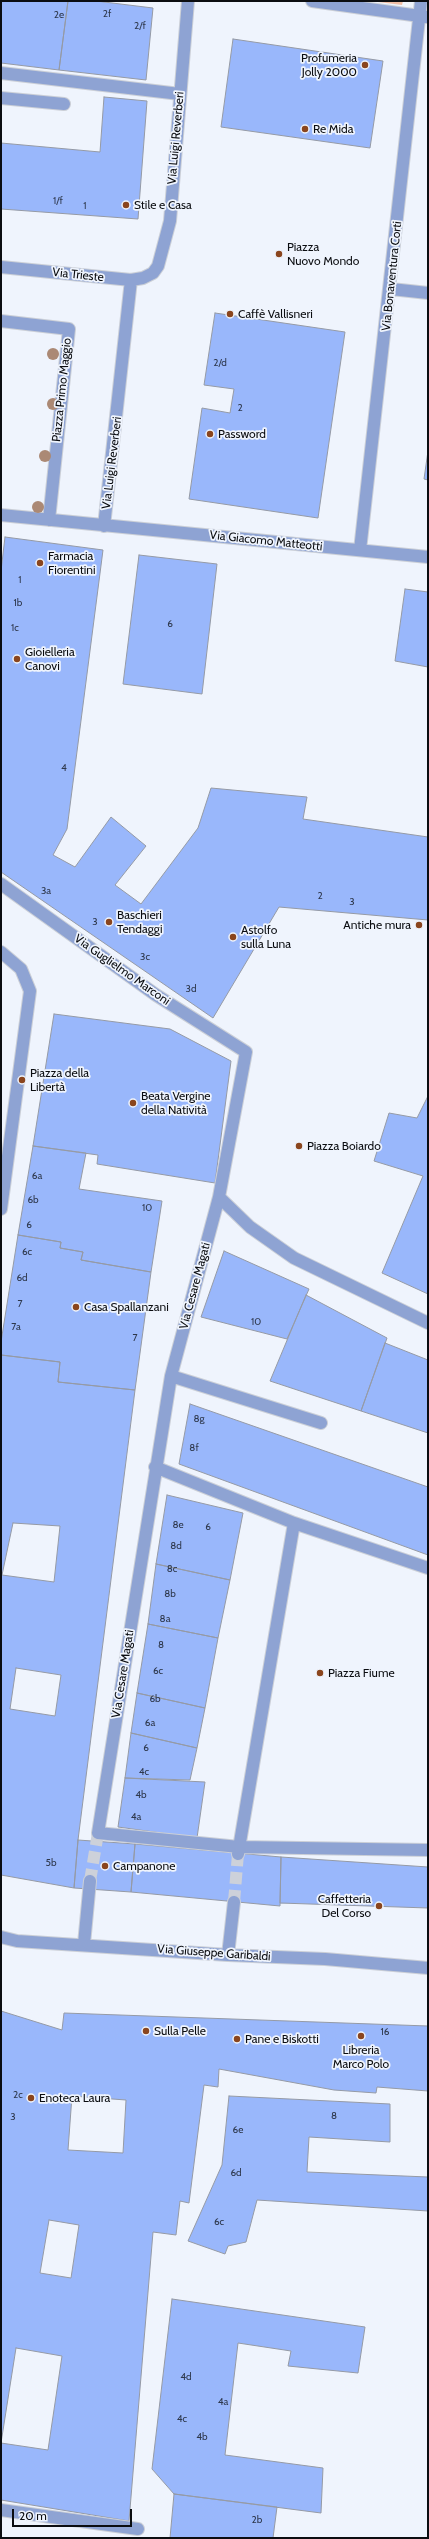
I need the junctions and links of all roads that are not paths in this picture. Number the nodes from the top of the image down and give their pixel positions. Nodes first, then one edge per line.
1 (188, 1) edge
2 (312, 1) edge
3 (421, 1) edge
4 (424, 16) edge
5 (1, 73) edge
6 (180, 94) junction
7 (1, 98) edge
8 (64, 104) dead end
9 (1, 267) edge
10 (153, 273) joint
11 (130, 280) junction
12 (391, 289) junction
13 (428, 293) edge
14 (1, 321) edge
15 (1, 515) edge
16 (49, 520) junction
17 (104, 526) junction
18 (360, 550) junction
19 (428, 557) edge
20 (1, 884) edge
21 (1, 952) edge
22 (219, 1197) junction
23 (1, 1209) edge
24 (428, 1323) edge
25 (171, 1376) junction
26 (321, 1423) dead end
27 (155, 1468) junction
28 (294, 1523) junction
29 (428, 1568) edge
30 (239, 1850) junction
31 (428, 1850) edge
32 (90, 1880) tunnel mouth
33 (234, 1902) tunnel mouth
34 (1, 1937) edge
35 (84, 1944) junction
36 (228, 1956) junction
37 (428, 1968) edge
38 (1, 2510) edge
39 (138, 2529) dead end

1 - 6 street, Via Luigi Reverberi
2 - 4 street
3 - 4 street, Via Bonaventura Corti
4 - 12 street, Via Bonaventura Corti
5 - 6 street
6 - 10 street, Via Luigi Reverberi
7 - 8 street
9 - 11 street, Via Trieste
10 - 11 street, Via Trieste
11 - 17 street, Via Luigi Reverberi
12 - 13 street
12 - 18 street, Via Bonaventura Corti
14 - 16 street, Piazza Primo Maggio
15 - 16 street
16 - 17 street
17 - 18 street, Via Giacomo Matteotti
18 - 19 street, Via Giacomo Matteotti
20 - 22 street, Via Guglielmo Marconi
21 - 23 street
22 - 24 street
22 - 25 street, Via Cesare Magati
25 - 26 street
25 - 27 street, Via Cesare Magati
27 - 28 street
27 - 30 street, Via Cesare Magati
28 - 29 street
28 - 30 street
30 - 31 street
32 - 35 street
33 - 36 street
34 - 35 street, Via Giuseppe Garibaldi
35 - 36 street, Via Giuseppe Garibaldi
36 - 37 street, Via Giuseppe Garibaldi
38 - 39 street

